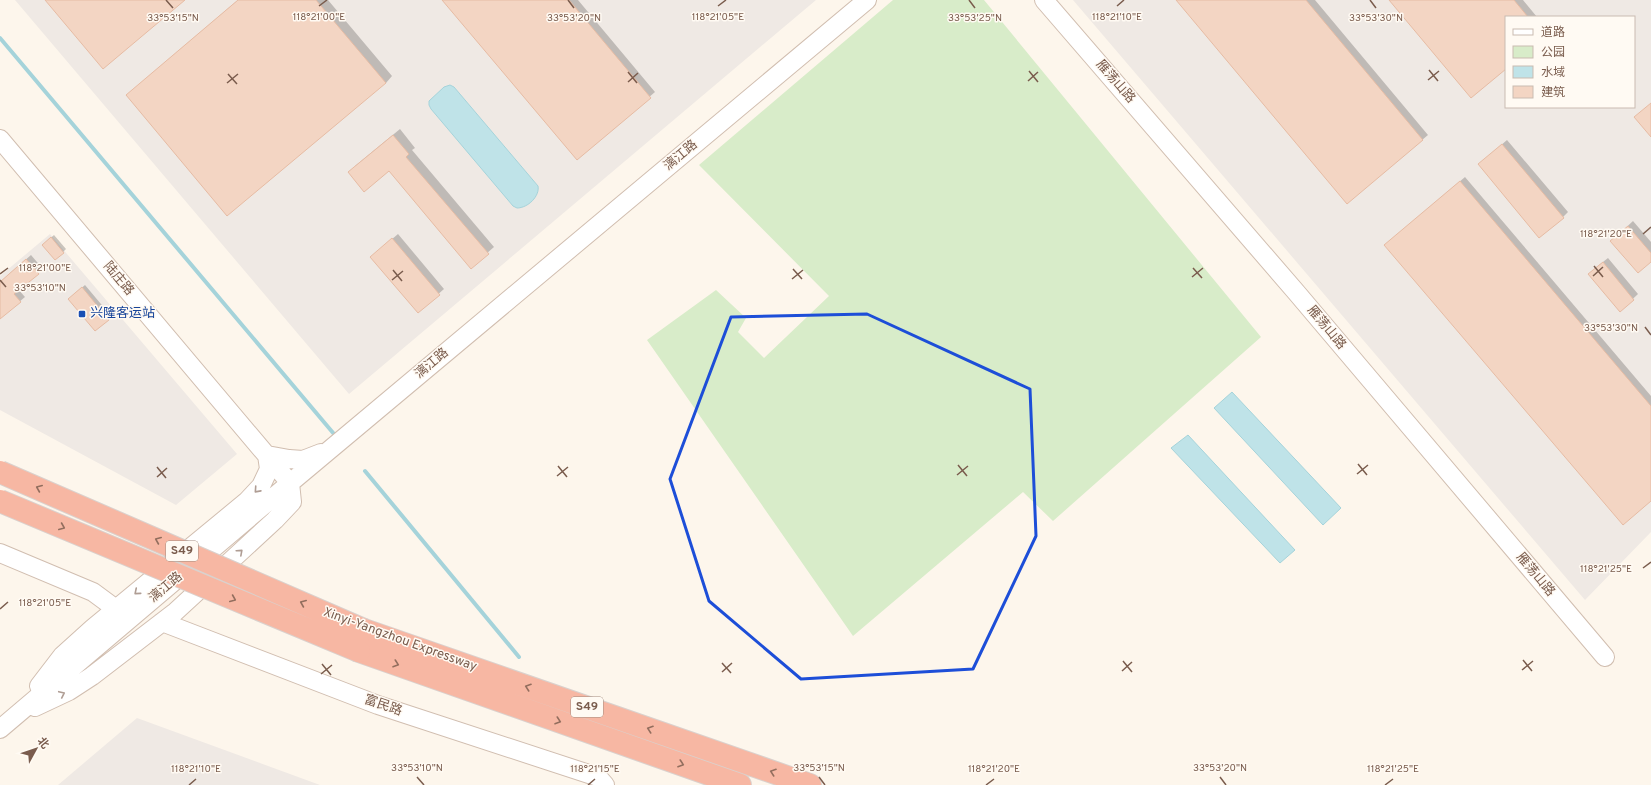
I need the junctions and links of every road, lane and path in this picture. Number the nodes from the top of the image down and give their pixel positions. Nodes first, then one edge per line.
1 (867, 0) edge
2 (1044, 0) edge
3 (0, 140) edge
4 (330, 449) junction
5 (267, 455) junction
6 (0, 472) edge
7 (290, 483) junction
8 (0, 501) edge
9 (0, 553) edge
10 (116, 609) junction
11 (162, 622) junction
12 (1605, 657) dead end
13 (14, 717) junction
14 (0, 729) edge
15 (605, 785) edge
16 (740, 785) edge
17 (810, 785) edge

1 - 4 street, 漓江路
2 - 12 street, 雁荡山路
3 - 5 street, 陆庄路
4 - 5 street
4 - 7 street, 漓江路
5 - 7 street, 陆庄路
5 -> 10 street
17 -> 6 highway, Xinyi-Yangzhou Expressway / S49, bridge
11 -> 7 street
7 - 13 street, 漓江路
8 -> 16 highway, Xinyi-Yangzhou Expressway / S49, bridge
9 - 10 street
10 - 13 street
13 -> 11 street
11 - 15 street, 富民路
13 - 14 street, 漓江路

